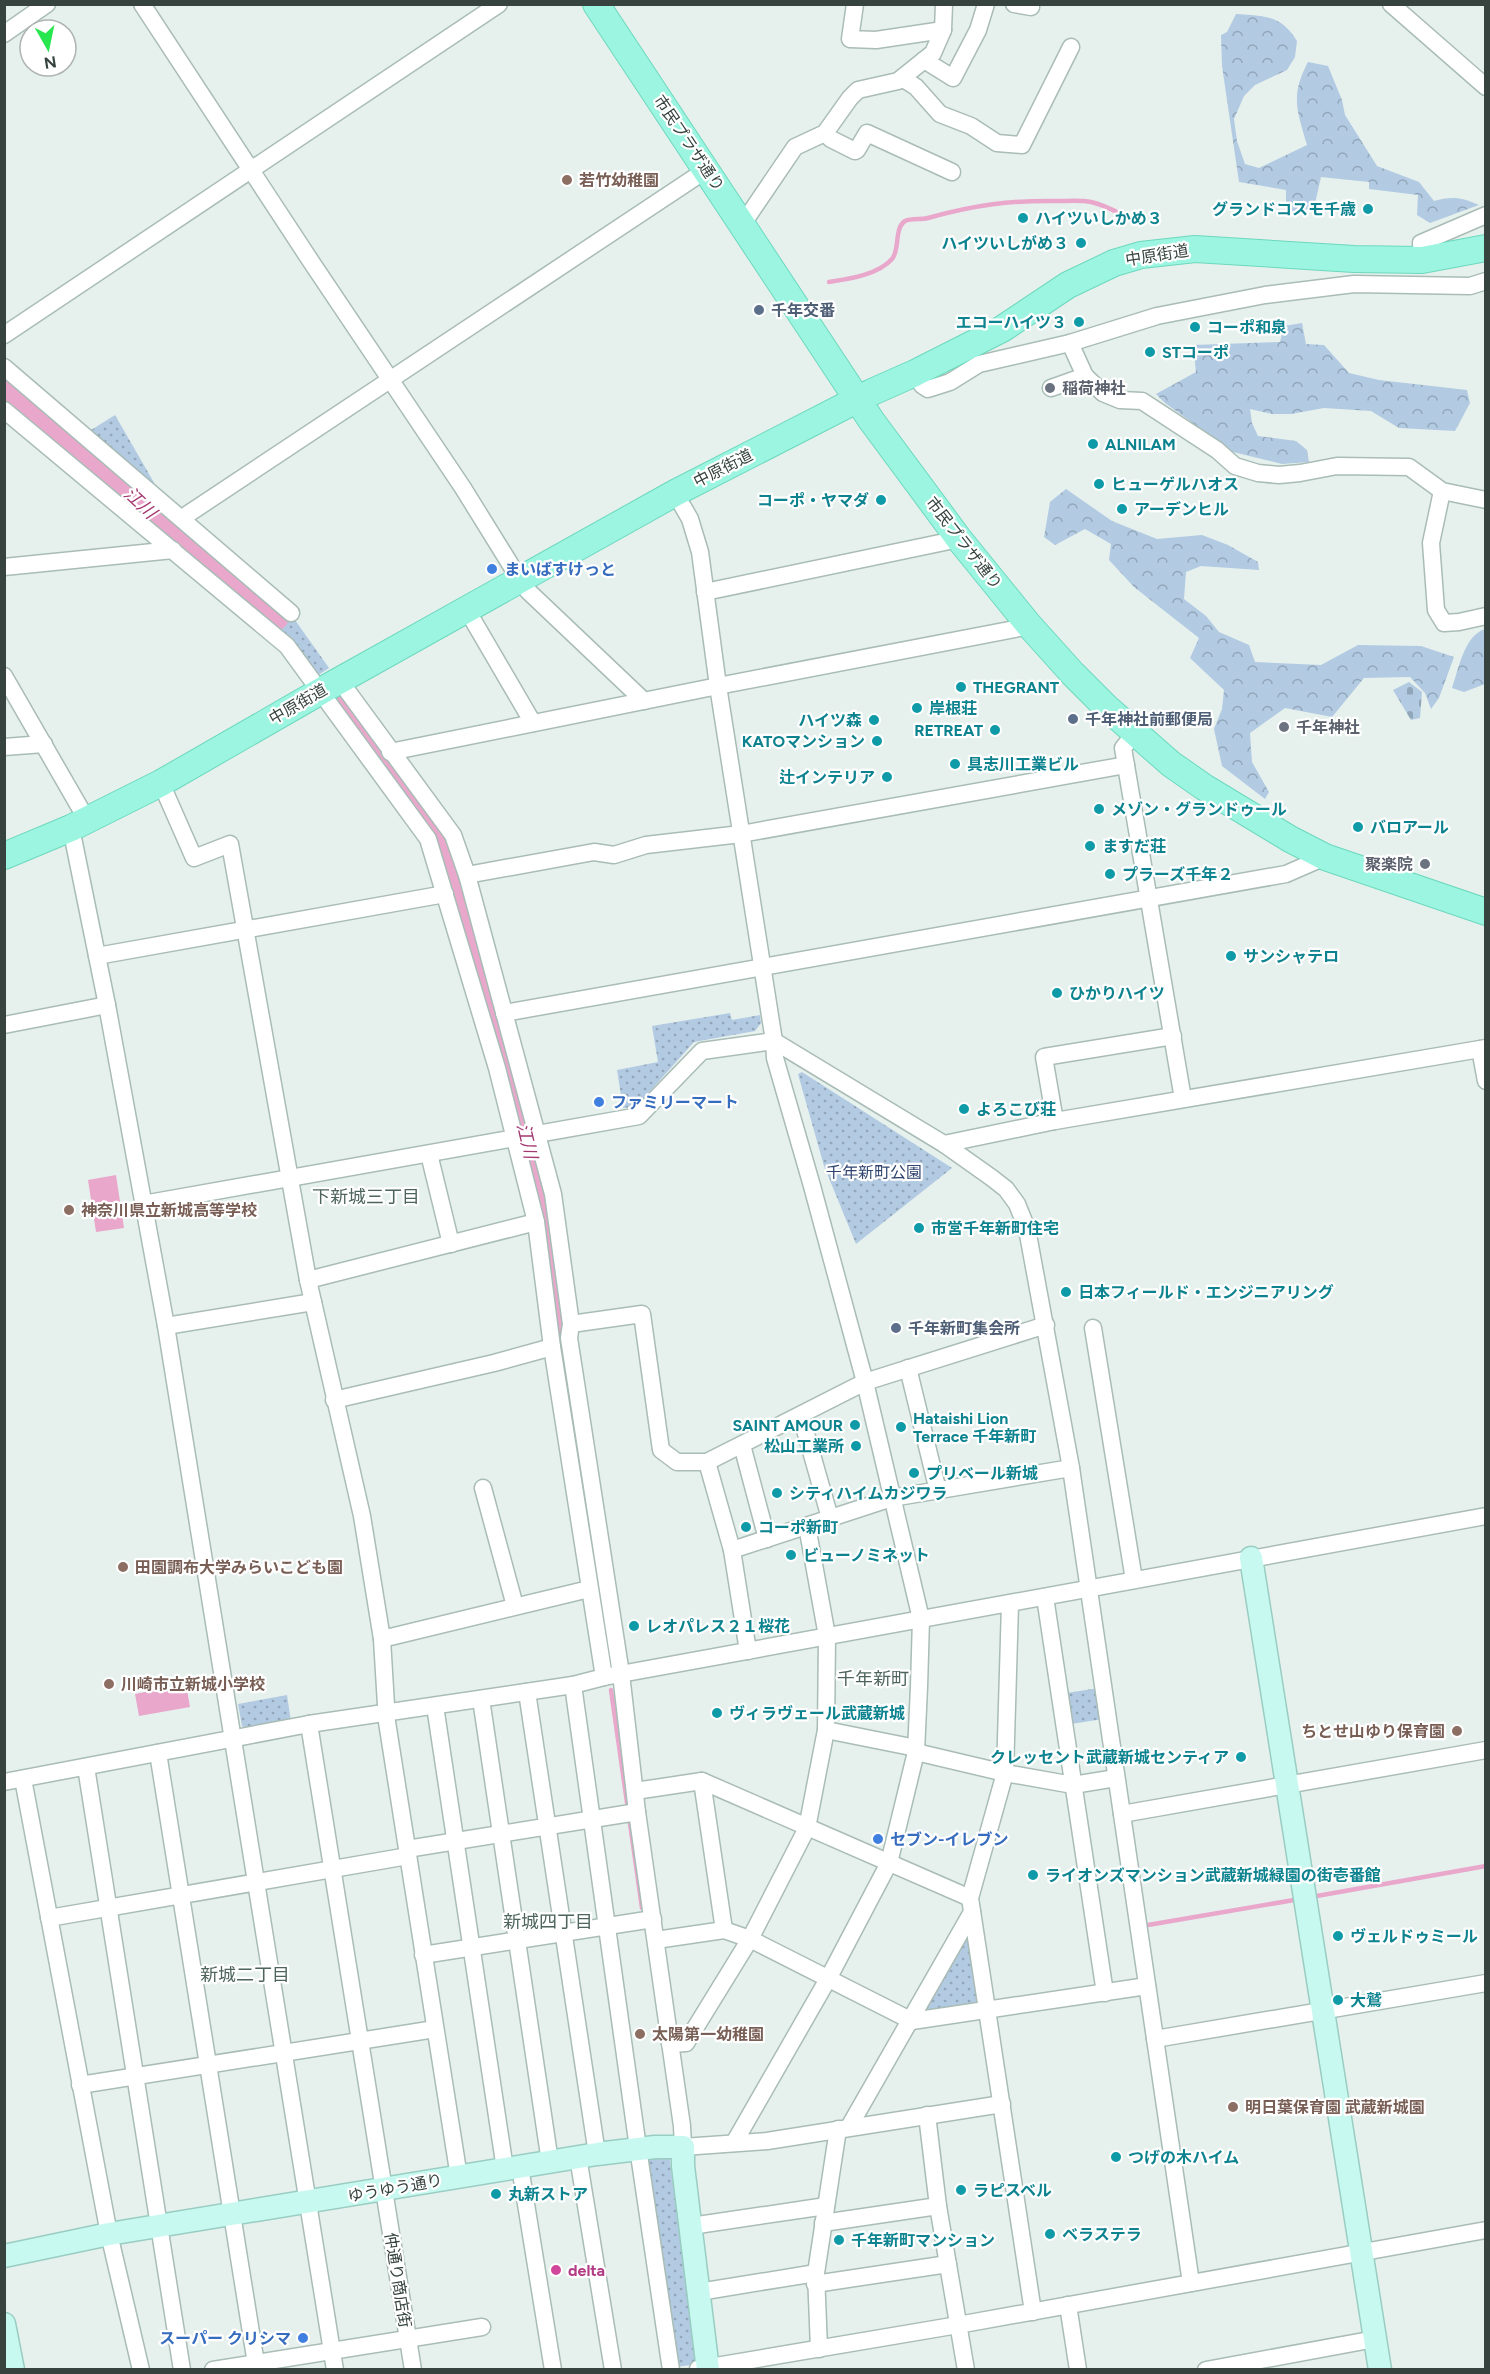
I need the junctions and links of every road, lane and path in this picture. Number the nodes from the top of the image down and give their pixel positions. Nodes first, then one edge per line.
1 (47, 4) edge
2 (142, 4) edge
3 (499, 4) edge
4 (596, 4) edge
5 (855, 4) edge
6 (944, 4) edge
7 (986, 4) edge
8 (1014, 4) edge
9 (1390, 4) edge
10 (1031, 7) dead end
11 (1408, 11) edge
12 (943, 30) junction
13 (4, 34) edge
14 (1071, 47) dead end
15 (924, 60) junction
16 (902, 78) junction
17 (1485, 87) edge
18 (825, 133) junction
19 (251, 170) junction
20 (706, 170) junction
21 (952, 172) dead end
22 (1485, 214) edge
23 (742, 225) junction
24 (1485, 248) edge
25 (1422, 260) junction
26 (1485, 281) edge
27 (4, 335) edge
28 (1070, 343) junction
29 (4, 367) edge
30 (915, 373) junction
31 (1084, 376) junction
32 (391, 380) junction
33 (1051, 388) dead end
34 (857, 399) junction
35 (4, 410) edge
36 (1442, 491) junction
37 (675, 493) junction
38 (1485, 500) edge
39 (182, 518) junction
40 (959, 539) junction
41 (173, 550) junction
42 (4, 567) edge
43 (520, 580) junction
44 (705, 592) junction
45 (467, 610) junction
46 (291, 613) dead end
47 (1485, 616) edge
48 (1030, 626) junction
49 (4, 676) edge
50 (331, 686) junction
51 (718, 686) junction
52 (644, 701) junction
53 (533, 723) junction
54 (1135, 733) junction
55 (44, 744) junction
56 (4, 747) edge
57 (390, 752) junction
58 (1126, 765) junction
59 (161, 783) junction
60 (79, 824) junction
61 (741, 834) junction
62 (4, 856) edge
63 (1325, 857) junction
64 (467, 875) junction
65 (446, 894) junction
66 (1150, 898) junction
67 (1485, 912) edge
68 (245, 930) junction
69 (97, 956) junction
70 (761, 968) junction
71 (107, 1005) junction
72 (504, 1013) junction
73 (4, 1025) edge
74 (1173, 1036) junction
75 (774, 1041) junction
76 (1483, 1049) edge
77 (1485, 1080) edge
78 (1183, 1099) junction
79 (1055, 1121) junction
80 (536, 1134) junction
81 (515, 1138) junction
82 (944, 1144) junction
83 (429, 1154) junction
84 (291, 1177) junction
85 (143, 1204) junction
86 (536, 1222) junction
87 (451, 1244) junction
88 (308, 1280) junction
89 (313, 1302) junction
90 (1046, 1325) junction
91 (166, 1326) junction
92 (1093, 1328) dead end
93 (570, 1331) junction
94 (551, 1344) junction
95 (908, 1368) junction
96 (865, 1382) junction
97 (334, 1400) junction
98 (801, 1416) junction
99 (742, 1445) junction
100 (707, 1462) junction
101 (1071, 1468) junction
102 (483, 1488) dead end
103 (938, 1491) junction
104 (892, 1498) junction
105 (1485, 1516) edge
106 (830, 1518) junction
107 (807, 1526) junction
108 (767, 1539) junction
109 (732, 1550) junction
110 (1251, 1558) junction
111 (1134, 1580) junction
112 (589, 1589) junction
113 (1089, 1589) junction
114 (1045, 1597) junction
115 (1010, 1604) junction
116 (515, 1606) junction
117 (921, 1619) junction
118 (827, 1636) junction
119 (382, 1640) junction
120 (748, 1651) junction
121 (621, 1674) junction
122 (604, 1677) junction
123 (573, 1685) junction
124 (527, 1692) junction
125 (481, 1699) junction
126 (435, 1706) junction
127 (386, 1713) junction
128 (309, 1724) junction
129 (826, 1730) junction
130 (233, 1739) junction
131 (916, 1750) junction
132 (1485, 1750) edge
133 (158, 1753) junction
134 (86, 1767) junction
135 (1005, 1773) junction
136 (1116, 1778) junction
137 (23, 1779) junction
138 (702, 1781) junction
139 (4, 1782) edge
140 (1072, 1785) junction
141 (1287, 1785) junction
142 (635, 1791) junction
143 (637, 1812) junction
144 (1122, 1814) junction
145 (591, 1819) junction
146 (546, 1826) junction
147 (807, 1828) junction
148 (502, 1834) junction
149 (454, 1841) junction
150 (408, 1852) junction
151 (889, 1863) junction
152 (334, 1869) junction
153 (257, 1882) junction
154 (181, 1895) junction
155 (971, 1905) junction
156 (108, 1908) junction
157 (49, 1918) junction
158 (653, 1919) junction
159 (607, 1926) junction
160 (724, 1930) junction
161 (563, 1933) junction
162 (750, 1939) junction
163 (518, 1940) junction
164 (656, 1940) junction
165 (472, 1948) junction
166 (423, 1955) junction
167 (828, 1979) junction
168 (1485, 1983) edge
169 (1147, 1986) junction
170 (1105, 1993) junction
171 (988, 2011) junction
172 (1322, 2011) junction
173 (912, 2021) junction
174 (435, 2029) junction
175 (1155, 2039) junction
176 (361, 2041) junction
177 (670, 2044) junction
178 (284, 2052) junction
179 (207, 2064) junction
180 (134, 2077) junction
181 (80, 2085) junction
182 (1002, 2104) junction
183 (927, 2115) junction
184 (844, 2128) junction
185 (734, 2143) junction
186 (683, 2147) junction
187 (638, 2148) junction
188 (587, 2156) junction
189 (550, 2162) junction
190 (512, 2168) junction
191 (459, 2176) junction
192 (384, 2190) junction
193 (307, 2204) junction
194 (938, 2206) junction
195 (232, 2215) junction
196 (825, 2215) junction
197 (691, 2226) junction
198 (159, 2227) junction
199 (1485, 2230) edge
200 (109, 2234) junction
201 (1362, 2252) junction
202 (4, 2256) edge
203 (948, 2264) junction
204 (815, 2279) junction
205 (1191, 2283) junction
206 (699, 2292) junction
207 (1068, 2305) junction
208 (1033, 2312) junction
209 (4, 2324) edge
210 (958, 2325) junction
211 (482, 2327) dead end
212 (408, 2338) junction
213 (1375, 2339) junction
214 (819, 2349) junction
215 (332, 2350) junction
216 (256, 2366) edge
217 (704, 2369) edge
218 (13, 2370) edge
219 (141, 2370) edge
220 (182, 2370) edge
221 (213, 2370) edge
222 (335, 2370) edge
223 (413, 2370) edge
224 (553, 2370) edge
225 (613, 2370) edge
226 (671, 2370) edge
227 (966, 2370) edge
228 (1078, 2370) edge
229 (1206, 2370) edge
230 (1380, 2370) edge

1 - 13 street
2 - 19 street
3 - 19 street
4 - 20 main road, 市民プラザ通り
5 - 12 street
6 - 12 street
7 - 15 street
8 - 10 street
9 - 11 street
11 - 17 street
12 - 15 street
14 - 16 street
15 - 16 street
16 - 18 street
18 - 21 street
18 - 23 street
19 - 27 street
19 - 32 street
20 - 23 main road, 市民プラザ通り
20 - 32 street
22 - 25 street
23 - 34 main road, 市民プラザ通り
24 - 25 main road, 中原街道
25 - 30 main road, 中原街道
26 - 28 street
28 - 30 street
28 - 31 street
29 - 39 street
30 - 34 main road, 中原街道
31 - 33 street
31 - 36 street
32 - 39 street
32 - 43 street
34 - 37 main road, 中原街道
34 - 40 main road, 市民プラザ通り
35 - 41 street
36 - 38 street
36 - 47 street
37 - 43 main road, 中原街道
37 - 44 street
39 - 46 street
40 - 44 street
40 - 48 main road, 市民プラザ通り
41 - 42 street
41 - 50 street
43 - 45 main road, 中原街道
43 - 52 street
44 - 51 street
45 - 50 main road, 中原街道
45 - 53 street
48 - 51 street
48 - 54 main road, 市民プラザ通り
49 - 55 street
50 - 57 street
50 - 59 main road, 中原街道
50 - 65 street
51 - 52 street
51 - 61 street
52 - 53 street
53 - 57 street
54 - 58 street
54 - 63 main road, 市民プラザ通り
55 - 56 street
55 - 60 street
57 - 64 street
58 - 61 street
58 - 66 street
59 - 60 main road, 中原街道
59 - 68 street
60 - 62 main road, 中原街道
60 - 69 street
61 - 64 street
61 - 70 street
63 - 66 street
63 - 67 main road, 市民プラザ通り
64 - 72 street
65 - 68 street
65 - 81 street
66 - 70 street
66 - 74 street
68 - 69 street
68 - 84 street
69 - 71 street
70 - 72 street
70 - 75 street
71 - 73 street
71 - 85 street
72 - 80 street
74 - 78 street
74 - 79 street
75 - 80 street
75 - 82 street
75 - 96 street
76 - 77 street
76 - 78 street
78 - 79 street
79 - 82 street
80 - 81 street
80 - 93 street
81 - 83 street
81 - 86 street
82 - 90 street
83 - 84 street
83 - 87 street
84 - 85 street
84 - 88 street
85 - 91 street
86 - 87 street
86 - 94 street
87 - 88 street
88 - 89 street
89 - 91 street
89 - 97 street
90 - 95 street
90 - 101 street
91 - 130 street
92 - 111 street
93 - 94 street
93 - 100 street
93 - 121 street
94 - 97 street
94 - 112 street
95 - 96 street
95 - 103 street
96 - 98 street
96 - 104 street
97 - 119 street
98 - 99 street
98 - 106 street
99 - 100 street
99 - 108 street
100 - 109 street
101 - 103 street
101 - 113 street
102 - 116 street
103 - 104 street
104 - 106 street
104 - 117 street
105 - 110 street
106 - 107 street
107 - 108 street
107 - 118 street
108 - 109 street
109 - 120 street
110 - 111 street
110 - 141 street
111 - 113 street
112 - 116 street
112 - 122 street
113 - 114 street
113 - 136 street
114 - 115 street
114 - 140 street
115 - 117 street
115 - 135 street
116 - 119 street
117 - 118 street
117 - 131 street
118 - 120 street
118 - 129 street
119 - 127 street
120 - 121 street
121 - 122 street
121 - 142 street
122 - 123 street
123 - 124 street
123 - 145 street
124 - 125 street
124 - 146 street
125 - 126 street
125 - 148 street
126 - 127 street
126 - 149 street
127 - 128 street
127 - 150 street
128 - 130 street
128 - 152 street, 仲通り商店街
129 - 131 street
129 - 147 street
130 - 133 street
130 - 153 street
131 - 135 street
131 - 151 street
132 - 141 street
133 - 134 street
133 - 154 street
134 - 137 street
134 - 156 street
135 - 140 street
135 - 155 street
136 - 140 street
136 - 144 street
137 - 139 street
137 - 157 street
138 - 142 street
138 - 147 street
138 - 160 street
140 - 170 street
141 - 144 street
141 - 172 street
142 - 143 street
143 - 145 street
143 - 158 street
144 - 169 street
145 - 146 street
145 - 159 street
146 - 148 street
146 - 161 street
147 - 151 street
147 - 162 street
148 - 149 street
148 - 163 street
149 - 150 street
149 - 165 street
150 - 152 street
150 - 166 street
151 - 155 street
151 - 167 street
152 - 153 street
152 - 176 street, 仲通り商店街
153 - 154 street
153 - 178 street
154 - 156 street
154 - 179 street
155 - 171 street
155 - 173 street
156 - 157 street
156 - 180 street
157 - 181 street
158 - 159 street
158 - 164 street
159 - 161 street
159 - 187 street
160 - 162 street
160 - 164 street
161 - 163 street
161 - 188 street
162 - 167 street
162 - 177 street
163 - 165 street
163 - 189 street
164 - 177 street
165 - 166 street
165 - 190 street
166 - 174 street
167 - 173 street
167 - 185 street
168 - 172 street
169 - 170 street
169 - 175 street
170 - 171 street
171 - 173 street
171 - 182 street
172 - 175 street
172 - 201 street
173 - 184 street
174 - 176 street
174 - 191 street
175 - 205 street
176 - 178 street
176 - 192 street, 仲通り商店街
177 - 186 street
178 - 179 street
178 - 193 street
179 - 180 street
179 - 195 street
180 - 181 street
180 - 198 street
181 - 200 street
182 - 183 street
182 - 208 street
183 - 184 street
183 - 194 street
184 - 185 street
184 - 196 street
185 - 186 street
186 - 187 street, ゆうゆう通り
186 - 197 street
187 - 188 street, ゆうゆう通り
187 - 226 street
188 - 189 street, ゆうゆう通り
188 - 225 street
189 - 190 street, ゆうゆう通り
190 - 191 street, ゆうゆう通り
190 - 224 street
191 - 192 street, ゆうゆう通り
192 - 193 street, ゆうゆう通り
192 - 212 street, 仲通り商店街
193 - 195 street, ゆうゆう通り
193 - 215 street
194 - 196 street
194 - 203 street
195 - 198 street, ゆうゆう通り
195 - 216 street
196 - 197 street
196 - 204 street
197 - 206 street
198 - 200 street, ゆうゆう通り
198 - 220 street
199 - 201 street
200 - 202 street, ゆうゆう通り
200 - 219 street
201 - 205 street
201 - 213 street
203 - 204 street
203 - 210 street
204 - 206 street
204 - 214 street
205 - 207 street
206 - 217 street
207 - 208 street
207 - 228 street
208 - 210 street
209 - 218 street
210 - 214 street
210 - 227 street
211 - 212 street
212 - 215 street
212 - 223 street, 仲通り商店街
213 - 229 street
213 - 230 street
214 - 217 street
215 - 216 street
215 - 222 street
216 - 221 street

